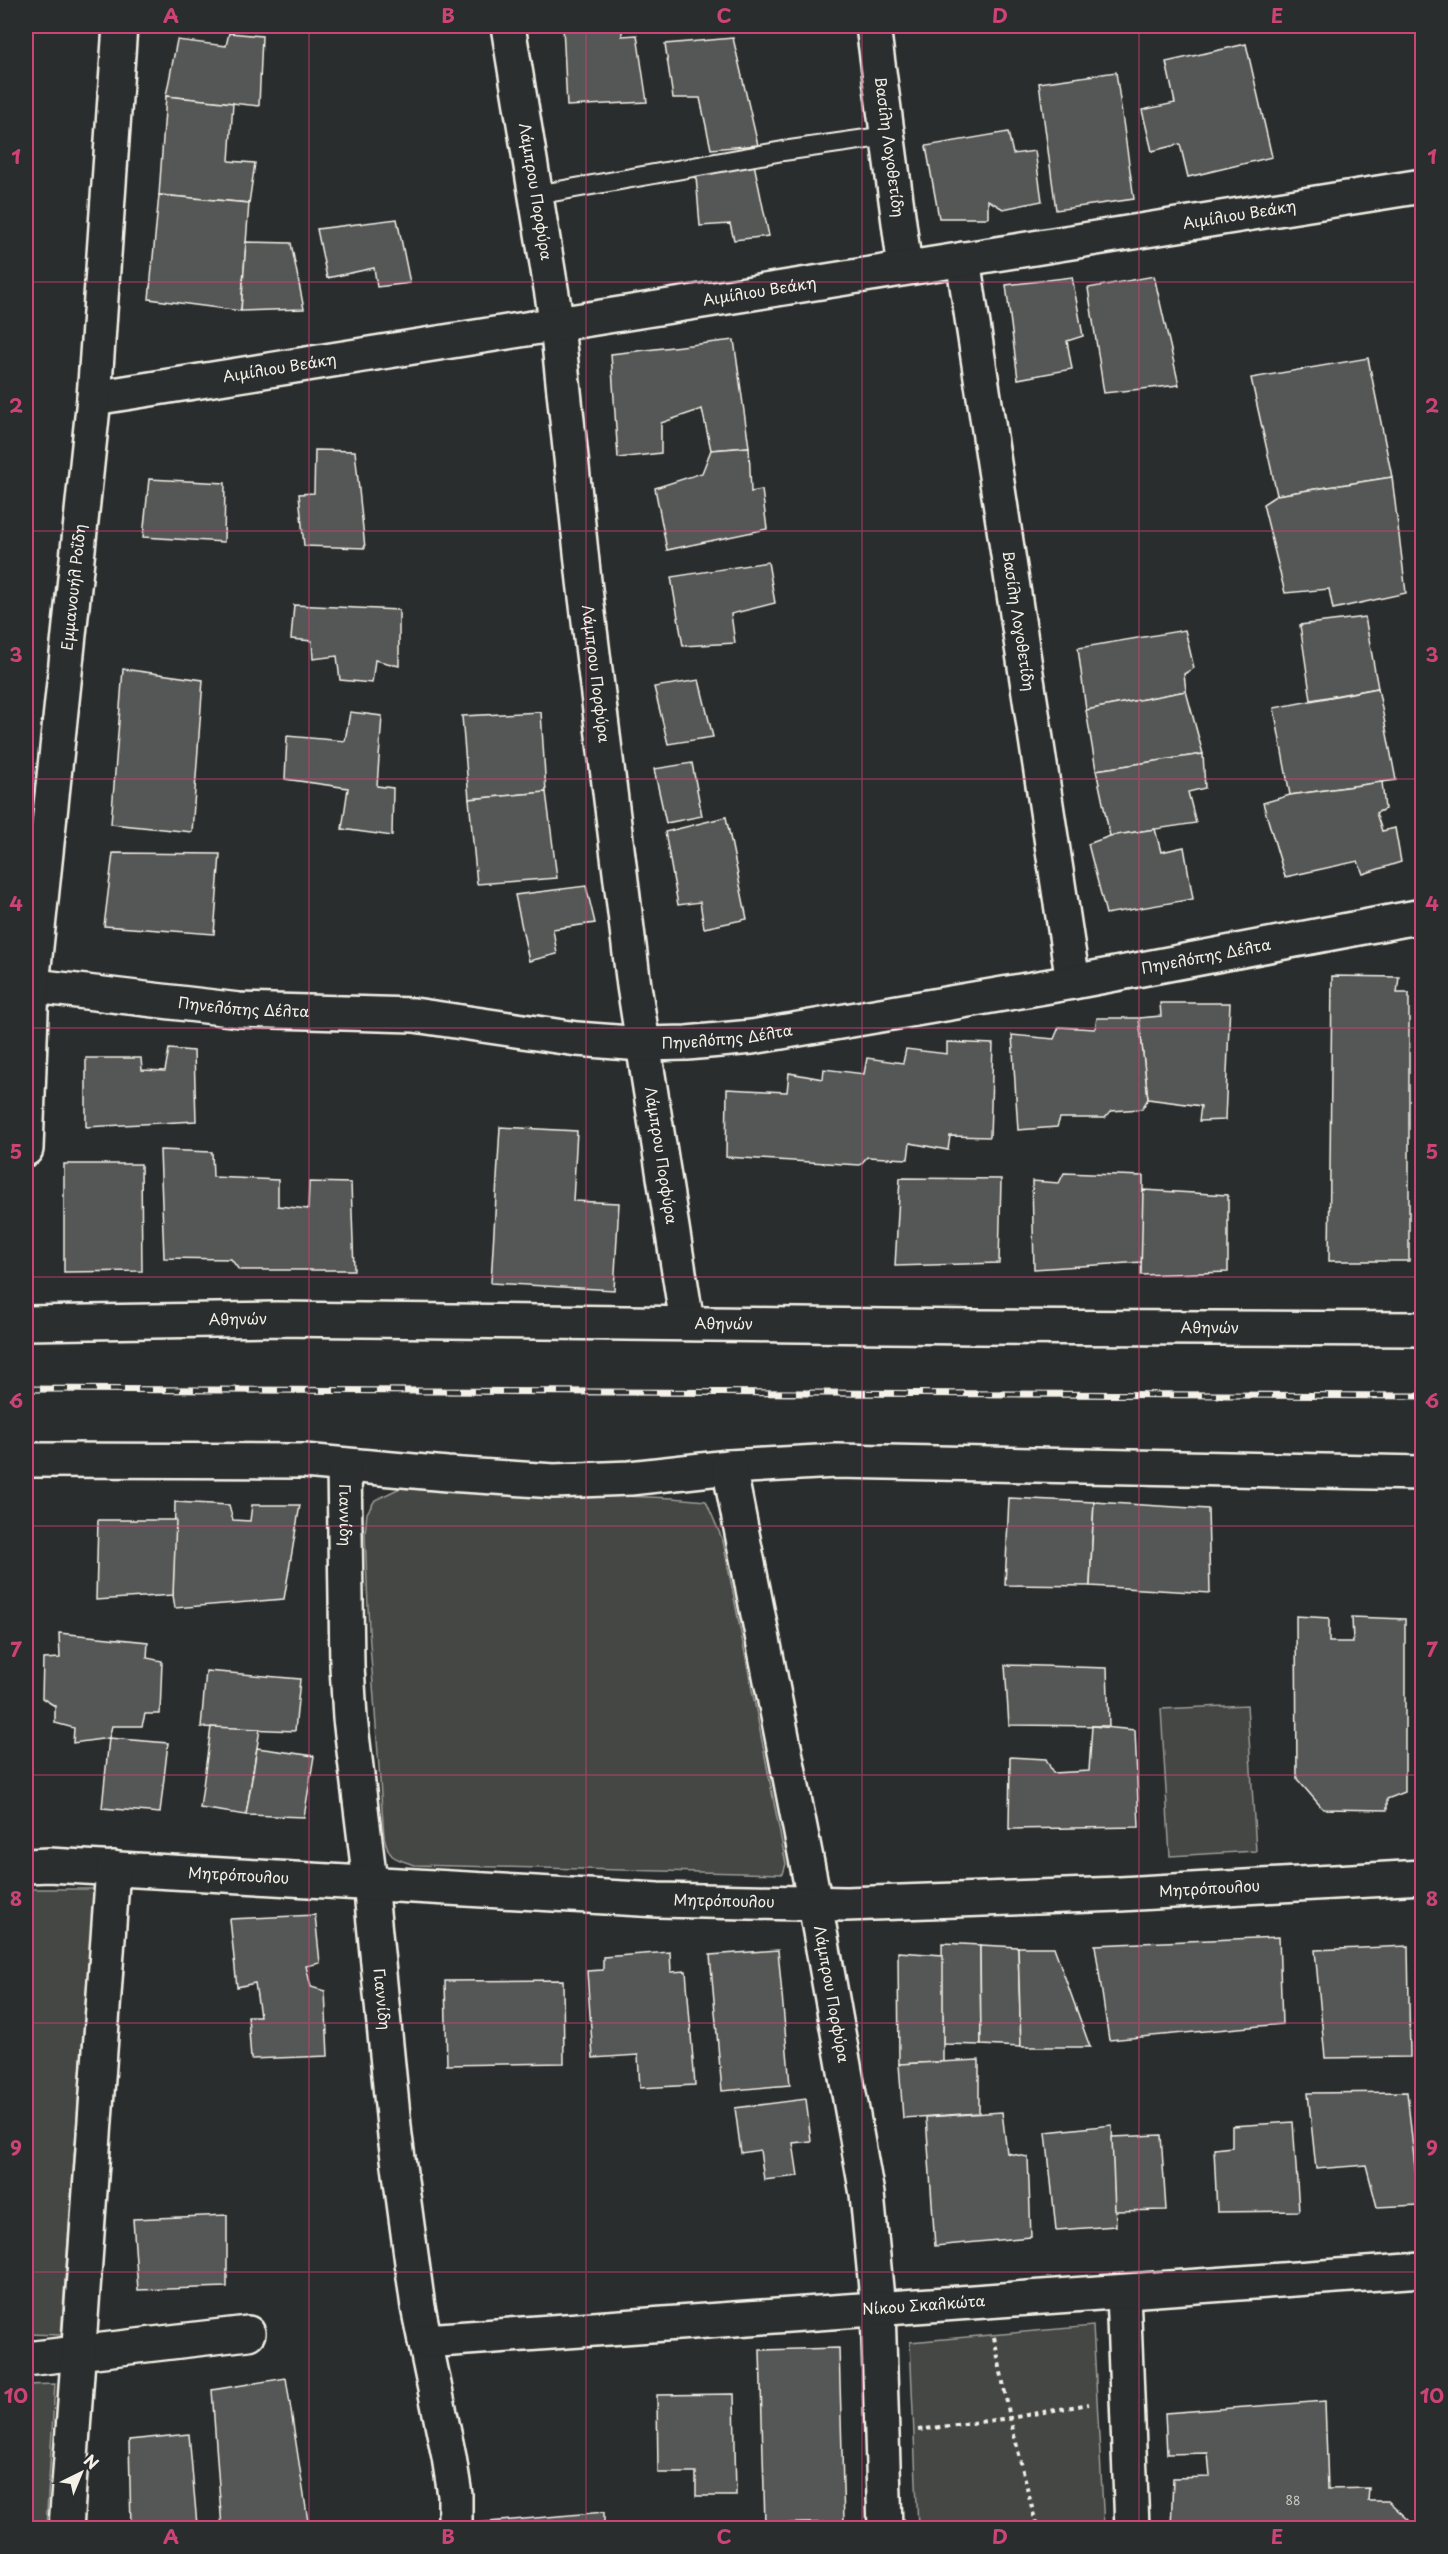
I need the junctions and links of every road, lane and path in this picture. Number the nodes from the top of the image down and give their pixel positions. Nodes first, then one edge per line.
1 (120, 26) edge
2 (508, 26) edge
3 (873, 26) edge
4 (887, 136) junction
5 (1422, 186) edge
6 (536, 195) junction
7 (963, 259) junction
8 (905, 268) junction
9 (557, 325) junction
10 (94, 398) junction
11 (1422, 916) edge
12 (1073, 982) junction
13 (29, 985) edge
14 (642, 1044) junction
15 (26, 1149) edge
16 (26, 1323) edge
17 (687, 1323) junction
18 (1422, 1329) edge
19 (26, 1460) edge
20 (344, 1465) junction
21 (729, 1467) junction
22 (1422, 1473) edge
23 (26, 1866) edge
24 (113, 1868) junction
25 (1422, 1876) edge
26 (370, 1882) junction
27 (815, 1904) junction
28 (1422, 2270) edge
29 (1123, 2292) junction
30 (987, 2301) junction
31 (878, 2309) junction
32 (248, 2334) dead end
33 (425, 2341) junction
34 (79, 2354) junction
35 (26, 2359) edge
36 (1127, 2397) junction
37 (1010, 2418) junction
38 (882, 2435) junction
39 (66, 2529) edge
40 (455, 2529) edge
41 (885, 2529) edge
42 (1037, 2529) edge
43 (1132, 2529) edge

1 - 10 street, Εμμανουήλ Ροΐδη
2 - 6 street, Λάμπρου Πορφύρα
3 - 4 street, Βασίλη Λογοθετίδη
4 - 6 lane
4 - 8 street, Βασίλη Λογοθετίδη
5 - 7 street, Αιμίλιου Βεάκη
6 - 9 street, Λάμπρου Πορφύρα
7 - 8 street, Αιμίλιου Βεάκη
7 - 12 street, Βασίλη Λογοθετίδη
8 - 9 street, Αιμίλιου Βεάκη
9 - 10 street, Αιμίλιου Βεάκη
9 - 14 street, Λάμπρου Πορφύρα
10 - 13 street, Εμμανουήλ Ροΐδη
11 - 12 street, Πηνελόπης Δέλτα
12 - 14 street, Πηνελόπης Δέλτα
13 - 14 street, Πηνελόπης Δέλτα
13 - 15 street, Εμμανουήλ Ροΐδη
14 - 17 street, Λάμπρου Πορφύρα
16 - 17 street, Αθηνών
17 - 18 street, Αθηνών
19 - 20 street
20 - 21 street
20 - 26 street, Γιαννίδη
21 - 22 street
21 - 27 street, Λάμπρου Πορφύρα
23 - 24 street, Μητρόπουλου
24 - 26 street, Μητρόπουλου
24 - 34 street
25 - 27 street, Μητρόπουλου
26 - 27 street, Μητρόπουλου
26 - 33 street, Γιαννίδη
27 - 31 street, Λάμπρου Πορφύρα
28 - 29 street, Νίκου Σκαλκώτα
29 - 30 street, Νίκου Σκαλκώτα
29 - 36 street
30 - 31 street, Νίκου Σκαλκώτα
30 - 37 path
31 - 33 street, Νίκου Σκαλκώτα
31 - 38 street, Λάμπρου Πορφύρα
32 - 34 street
33 - 40 street, Γιαννίδη
34 - 35 street
34 - 39 street
36 - 37 path
36 - 43 street
37 - 38 path
37 - 42 path
38 - 41 street, Λάμπρου Πορφύρα

